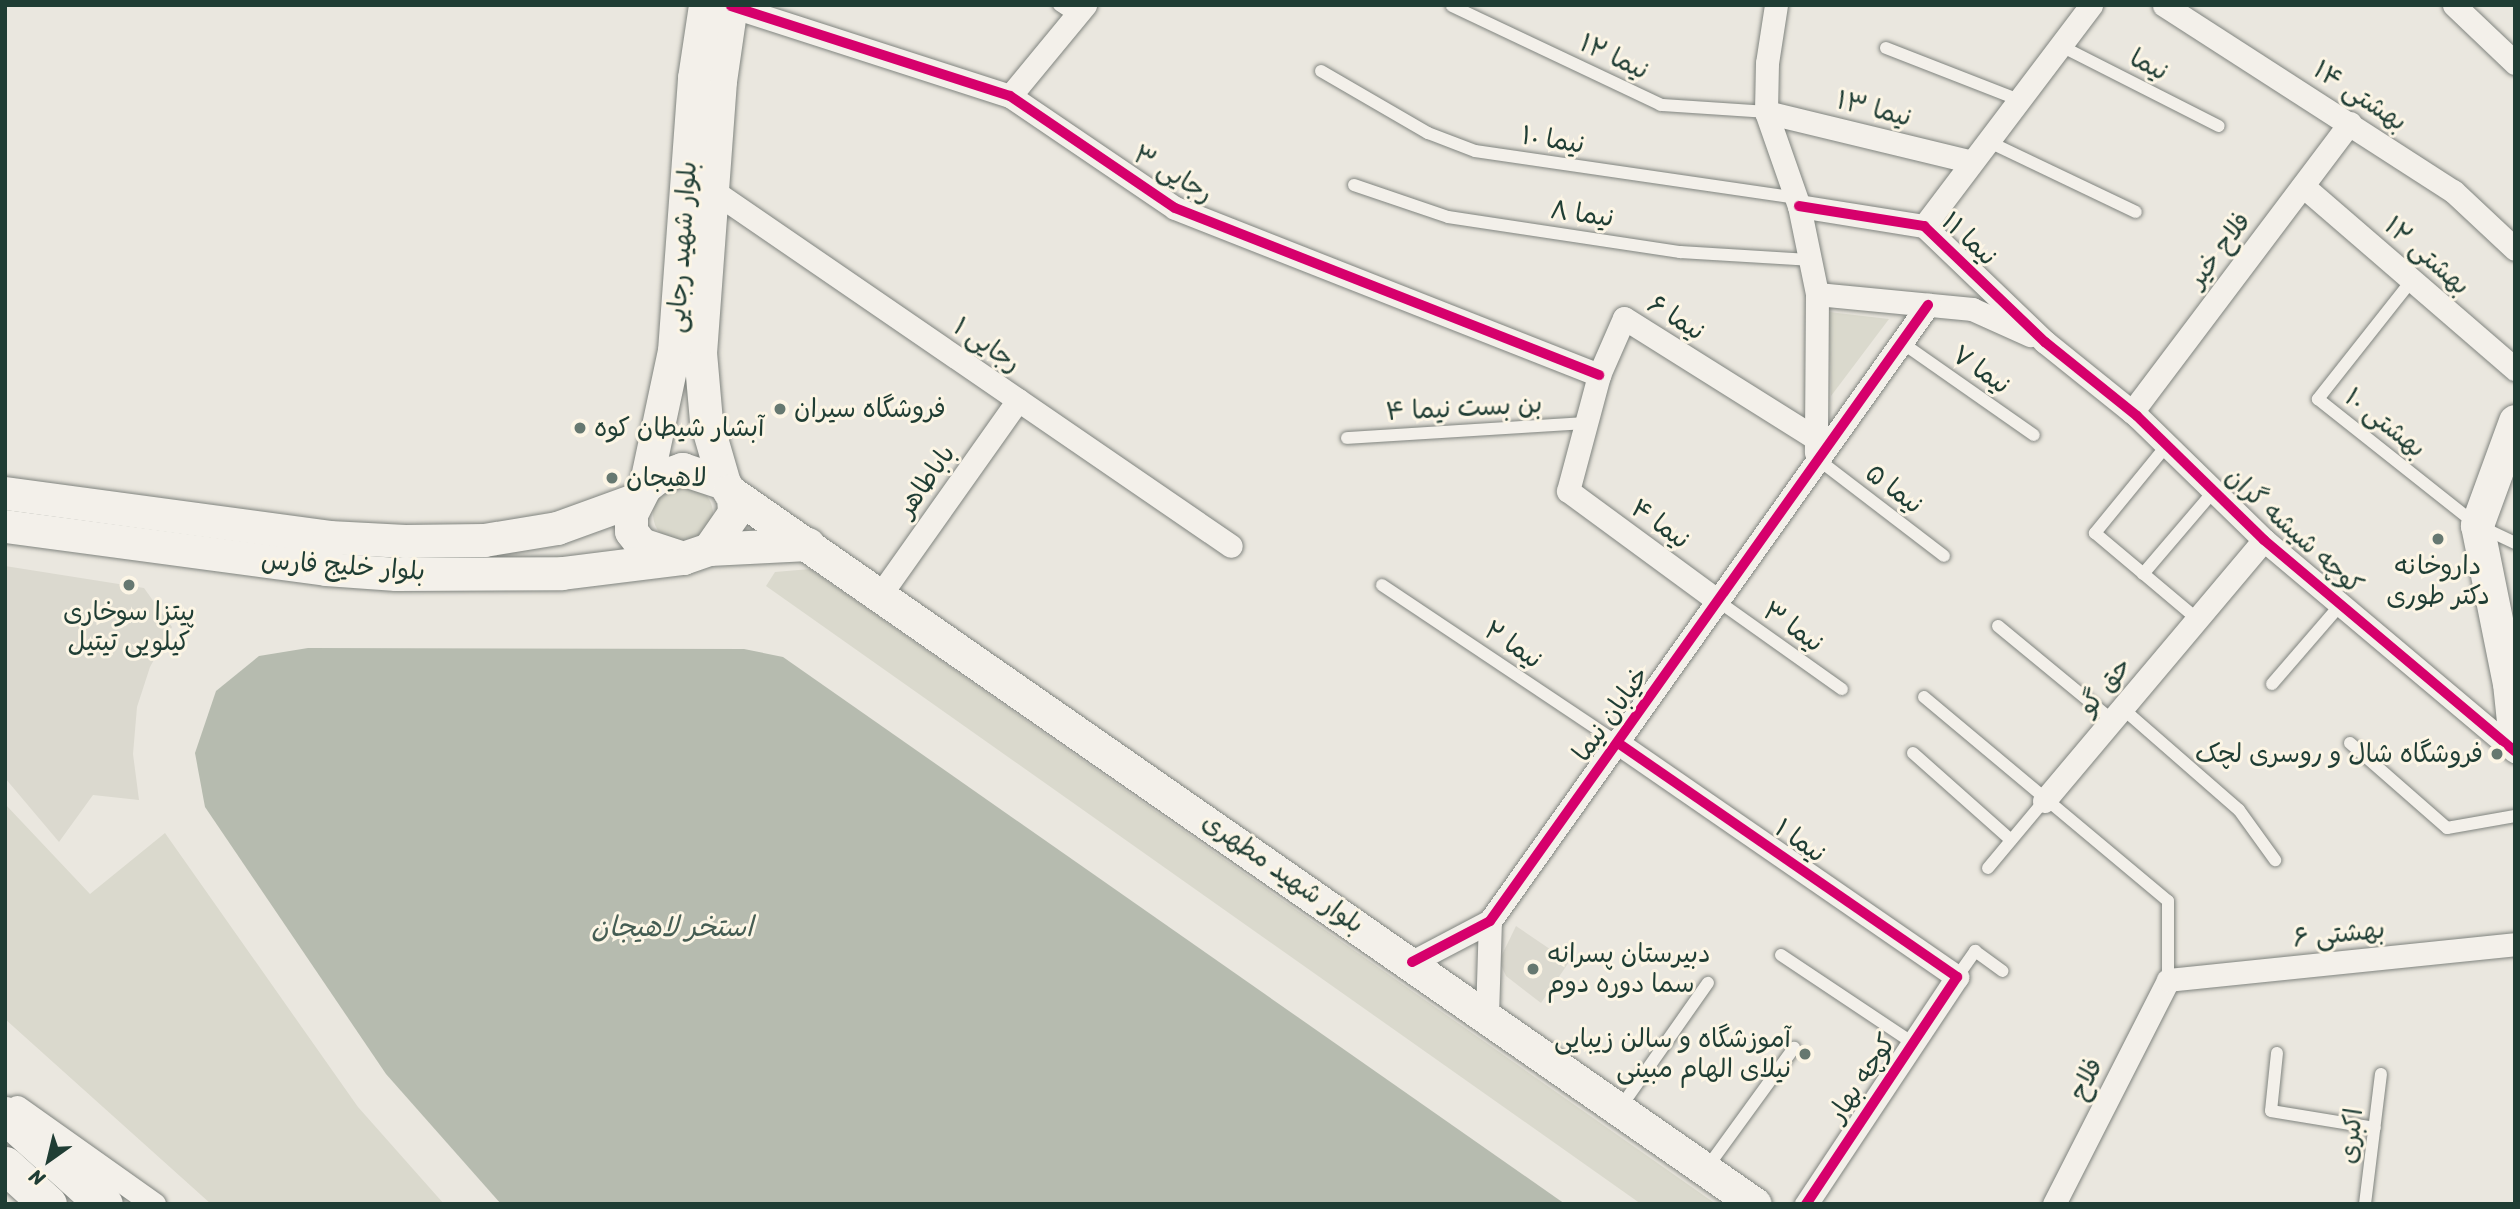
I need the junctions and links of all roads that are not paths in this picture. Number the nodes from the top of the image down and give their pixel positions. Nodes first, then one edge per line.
1 (705, 5) edge
2 (731, 5) edge
3 (1776, 5) edge
4 (2164, 5) edge
5 (2454, 5) edge
6 (1452, 6) edge
7 (2090, 6) edge
8 (1073, 9) edge
9 (2059, 45) junction
10 (1886, 48) dead end
11 (2515, 63) edge
12 (1321, 71) dead end
13 (1010, 96) junction
14 (2017, 99) junction
15 (1766, 111) junction
16 (2350, 123) junction
17 (2219, 126) dead end
18 (1985, 140) junction
19 (1969, 161) junction
20 (1354, 186) dead end
21 (2303, 186) junction
22 (712, 190) junction
23 (1798, 202) junction
24 (2136, 212) dead end
25 (1924, 226) junction
26 (2515, 249) edge
27 (1809, 260) junction
28 (2412, 280) junction
29 (1817, 294) junction
30 (1928, 305) junction
31 (1901, 342) junction
32 (2045, 342) junction
33 (2515, 369) edge
34 (1599, 375) junction
35 (1018, 400) junction
36 (2132, 412) junction
37 (2515, 421) edge
38 (1584, 423) junction
39 (2034, 435) dead end
40 (1347, 438) dead end
41 (2166, 445) junction
42 (1816, 449) junction
43 (726, 487) junction
44 (1568, 491) joint
45 (2214, 491) junction
46 (5, 493) edge
47 (641, 493) junction
48 (2477, 525) junction
49 (5, 526) edge
50 (2264, 540) junction
51 (2515, 543) edge
52 (808, 544) junction
53 (1231, 546) dead end
54 (696, 554) junction
55 (1944, 556) dead end
56 (2144, 573) junction
57 (1382, 585) dead end
58 (880, 595) junction
59 (1718, 601) junction
60 (2341, 604) junction
61 (2197, 618) junction
62 (1998, 626) dead end
63 (2272, 684) dead end
64 (1842, 689) dead end
65 (2512, 692) edge
66 (1924, 696) dead end
67 (2117, 714) junction
68 (2515, 740) edge
69 (1618, 743) junction
70 (2350, 743) dead end
71 (2515, 751) edge
72 (1913, 753) dead end
73 (2044, 801) junction
74 (2515, 816) edge
75 (2011, 840) junction
76 (2275, 860) dead end
77 (1988, 867) dead end
78 (1490, 921) junction
79 (2515, 944) edge
80 (1781, 955) dead end
81 (1412, 962) junction
82 (2003, 971) dead end
83 (1957, 977) junction
84 (2168, 980) junction
85 (1708, 983) dead end
86 (1487, 1014) junction
87 (1913, 1043) junction
88 (1794, 1048) dead end
89 (2277, 1053) dead end
90 (2381, 1074) dead end
91 (5, 1098) edge
92 (1620, 1109) junction
93 (5, 1115) edge
94 (2375, 1128) junction
95 (5, 1165) edge
96 (1706, 1169) junction
97 (48, 1204) edge
98 (104, 1204) edge
99 (154, 1204) edge
100 (1755, 1204) edge
101 (1806, 1204) edge
102 (2054, 1204) edge
103 (2365, 1204) edge

1 - 47 main road, بلوار شهید رجایی
2 - 13 street, رجایی ۳
2 - 22 main road, بلوار شهید رجایی
3 - 15 street
4 - 16 street, بهشتی ۱۴
5 - 11 street
6 - 15 lane, نیما ۱۲
7 - 9 street
8 - 13 street
9 - 14 street
9 - 17 lane, نیما
10 - 14 lane
12 - 23 lane, نیما ۱۰
13 - 34 street, رجایی ۳
14 - 18 street
15 - 19 street, نیما ۱۳
15 - 23 street
16 - 21 street, فلاح خیر
16 - 26 street, بهشتی ۱۴
18 - 19 street
18 - 24 lane
19 - 25 street
20 - 27 lane, نیما ۸
21 - 28 street, بهشتی ۱۲
21 - 36 street, فلاح خیر
22 - 35 street, رجایی ۱
22 - 43 main road, بلوار شهید رجایی
23 - 25 street, نیما ۱۱
23 - 27 street
25 - 32 street, نیما ۱۱
27 - 29 street
28 - 33 street, بهشتی ۱۲
28 - 48 lane, بهشتی ۱۰
29 - 30 street
29 - 42 street
30 - 31 street, خیابان نیما
30 - 32 street
31 - 39 lane, نیما ۷
31 - 42 street, خیابان نیما
32 - 36 street, کوچه شیشه گران
34 - 38 street, نیما ۶
34 - 42 street, نیما ۶
35 - 53 street, رجایی ۱
35 - 58 street, باباطاهر
36 - 41 street, کوچه شیشه گران
37 - 48 main road
38 - 40 lane, بن بست نیما ۴
38 - 44 street, نیما ۶
41 - 45 street, کوچه شیشه گران
41 - 56 lane
42 - 55 lane, نیما ۵
42 - 59 street, خیابان نیما
43 - 47 main road
43 - 52 main road, بلوار شهید مطهری
43 - 54 main road
44 - 59 street, نیما ۴
45 - 50 street, کوچه شیشه گران
45 - 56 lane
46 - 47 main road, بلوار خلیج فارس
47 - 54 main road
48 - 51 lane
48 - 65 main road
49 - 54 main road, بلوار خلیج فارس
50 - 60 street, کوچه شیشه گران
50 - 61 street, حق گو
52 - 54 main road, بلوار خلیج فارس
52 - 58 main road, بلوار شهید مطهری
56 - 61 lane
57 - 69 lane, نیما ۲
58 - 81 main road, بلوار شهید مطهری
59 - 64 lane, نیما ۳
59 - 69 street, خیابان نیما
60 - 63 lane
60 - 71 street, کوچه شیشه گران
61 - 67 street, حق گو
62 - 67 lane
65 - 68 main road
66 - 73 lane
67 - 73 street, حق گو
67 - 76 lane
69 - 78 street, خیابان نیما
69 - 83 street, نیما ۱
70 - 74 lane
72 - 75 lane
73 - 75 lane, حق گو
73 - 84 lane
75 - 77 lane, حق گو
78 - 81 street, خیابان نیما
78 - 86 street
79 - 84 street, بهشتی ۶
80 - 87 lane
81 - 86 main road, بلوار شهید مطهری
82 - 83 lane
83 - 87 street, کوچه بهار
84 - 102 street, فلاح
85 - 92 lane
86 - 92 main road, بلوار شهید مطهری
87 - 101 street, کوچه بهار
88 - 96 lane
89 - 94 lane
90 - 94 lane, اکبری
91 - 99 street
92 - 96 main road, بلوار شهید مطهری
93 - 98 main road
94 - 103 lane, اکبری
95 - 97 main road
96 - 100 main road, بلوار شهید مطهری

